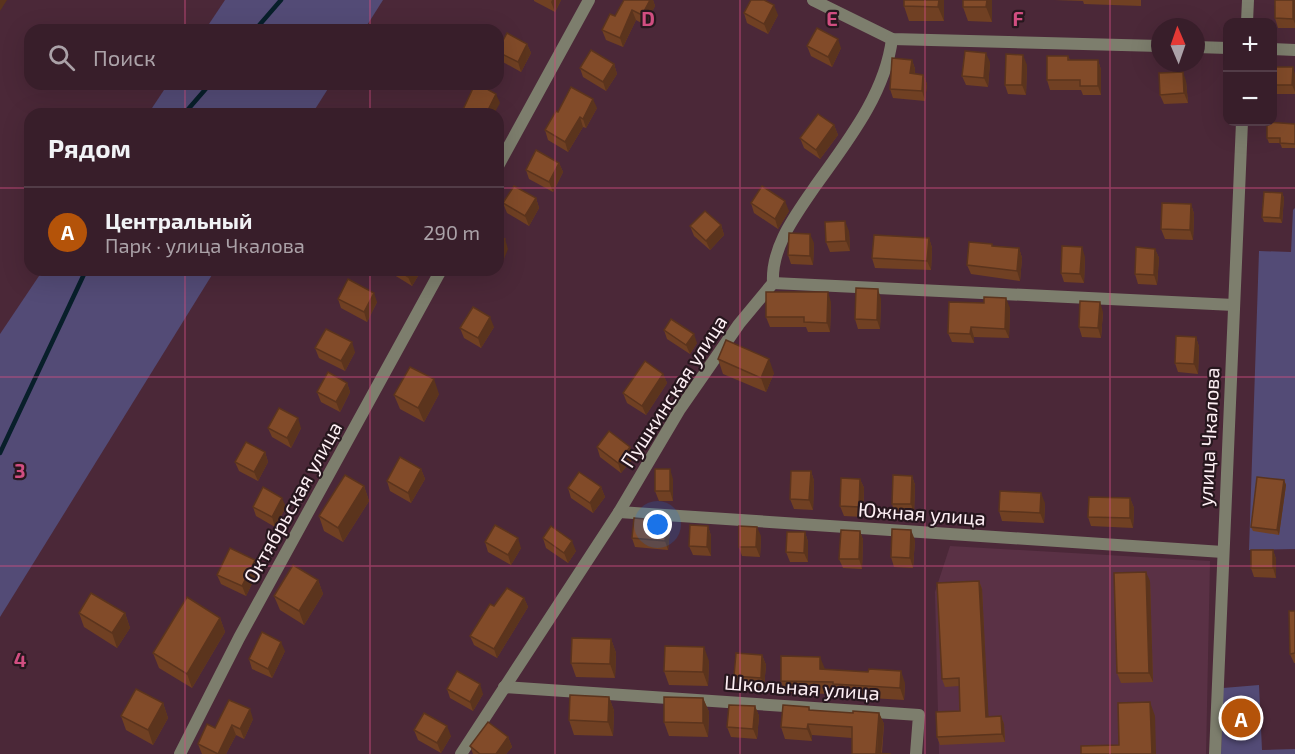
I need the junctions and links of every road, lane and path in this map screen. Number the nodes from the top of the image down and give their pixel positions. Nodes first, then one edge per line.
1 (589, 0) edge
2 (813, 0) edge
3 (1248, 0) edge
4 (1247, 18) edge
5 (892, 39) junction
6 (1151, 46) edge
7 (1205, 47) edge
8 (1223, 48) edge
9 (1277, 49) edge
10 (1295, 50) edge
11 (1242, 126) edge
12 (504, 155) edge
13 (438, 276) edge
14 (773, 283) junction
15 (1234, 305) junction
16 (619, 512) junction
17 (1223, 552) junction
18 (504, 687) junction
19 (180, 754) edge
20 (461, 754) edge
21 (916, 754) edge
22 (1215, 754) edge

1 - 12 street
2 - 5 street
3 - 4 street
5 - 6 street
5 - 14 street
7 - 8 street
9 - 10 street
11 - 15 street, улица Чкалова
13 - 19 street, Октябрьская улица
14 - 15 street
14 - 16 street, Пушкинская улица
15 - 17 street, улица Чкалова
16 - 17 street, Южная улица
16 - 18 street, Пушкинская улица
17 - 22 street, улица Чкалова
18 - 20 street, Пушкинская улица
18 - 21 street, Школьная улица

